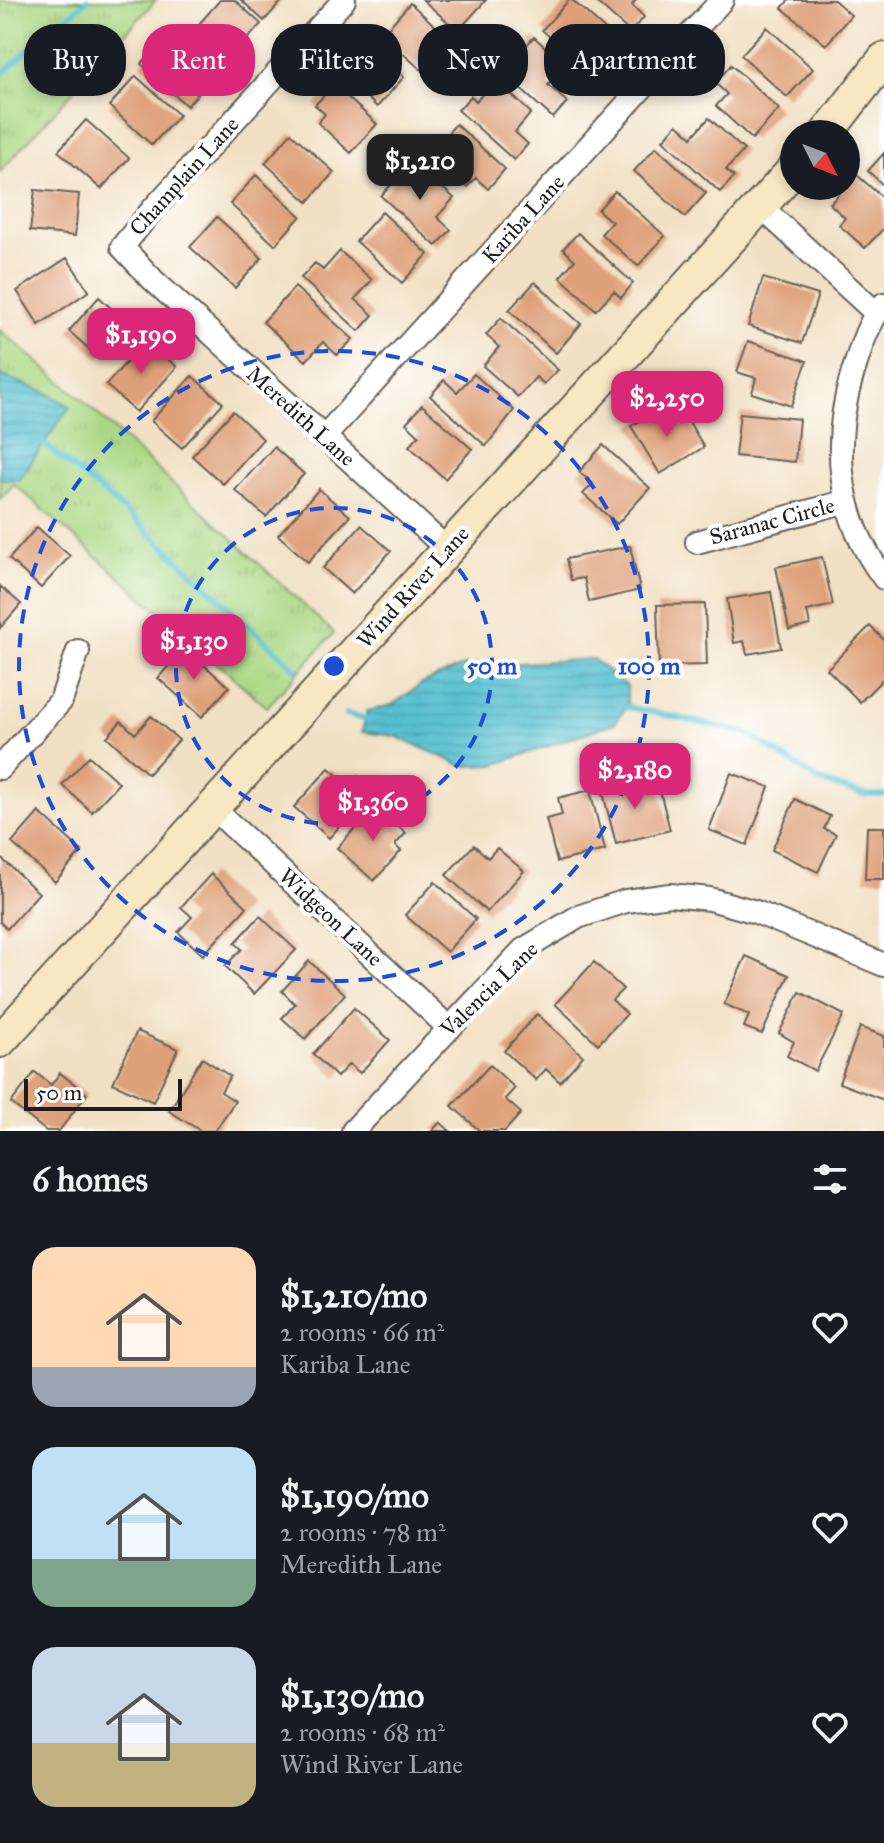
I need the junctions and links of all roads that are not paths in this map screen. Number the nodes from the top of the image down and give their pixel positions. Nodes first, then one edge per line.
1 (344, 0) edge
2 (722, 0) edge
3 (884, 59) edge
4 (837, 120) edge
5 (780, 184) edge
6 (760, 206) junction
7 (122, 247) joint
8 (880, 309) edge
9 (324, 437) junction
10 (847, 501) junction
11 (697, 542) dead end
12 (447, 549) junction
13 (884, 578) edge
14 (78, 651) dead end
15 (0, 768) edge
16 (213, 808) junction
17 (884, 965) edge
18 (448, 1027) junction
19 (0, 1041) edge
20 (353, 1131) edge

1 - 7 street, Champlain Lane
2 - 9 street, Kariba Lane
3 - 4 street
5 - 6 street, Wind River Lane
6 - 8 street
6 - 12 street, Wind River Lane
7 - 9 street, Meredith Lane
8 - 10 street
9 - 12 street, Meredith Lane
10 - 11 street, Saranac Circle
10 - 13 street
12 - 16 street, Wind River Lane
14 - 15 street
16 - 18 street, Widgeon Lane
16 - 19 street, Wind River Lane
17 - 18 street, Valencia Lane
18 - 20 street, Valencia Lane

